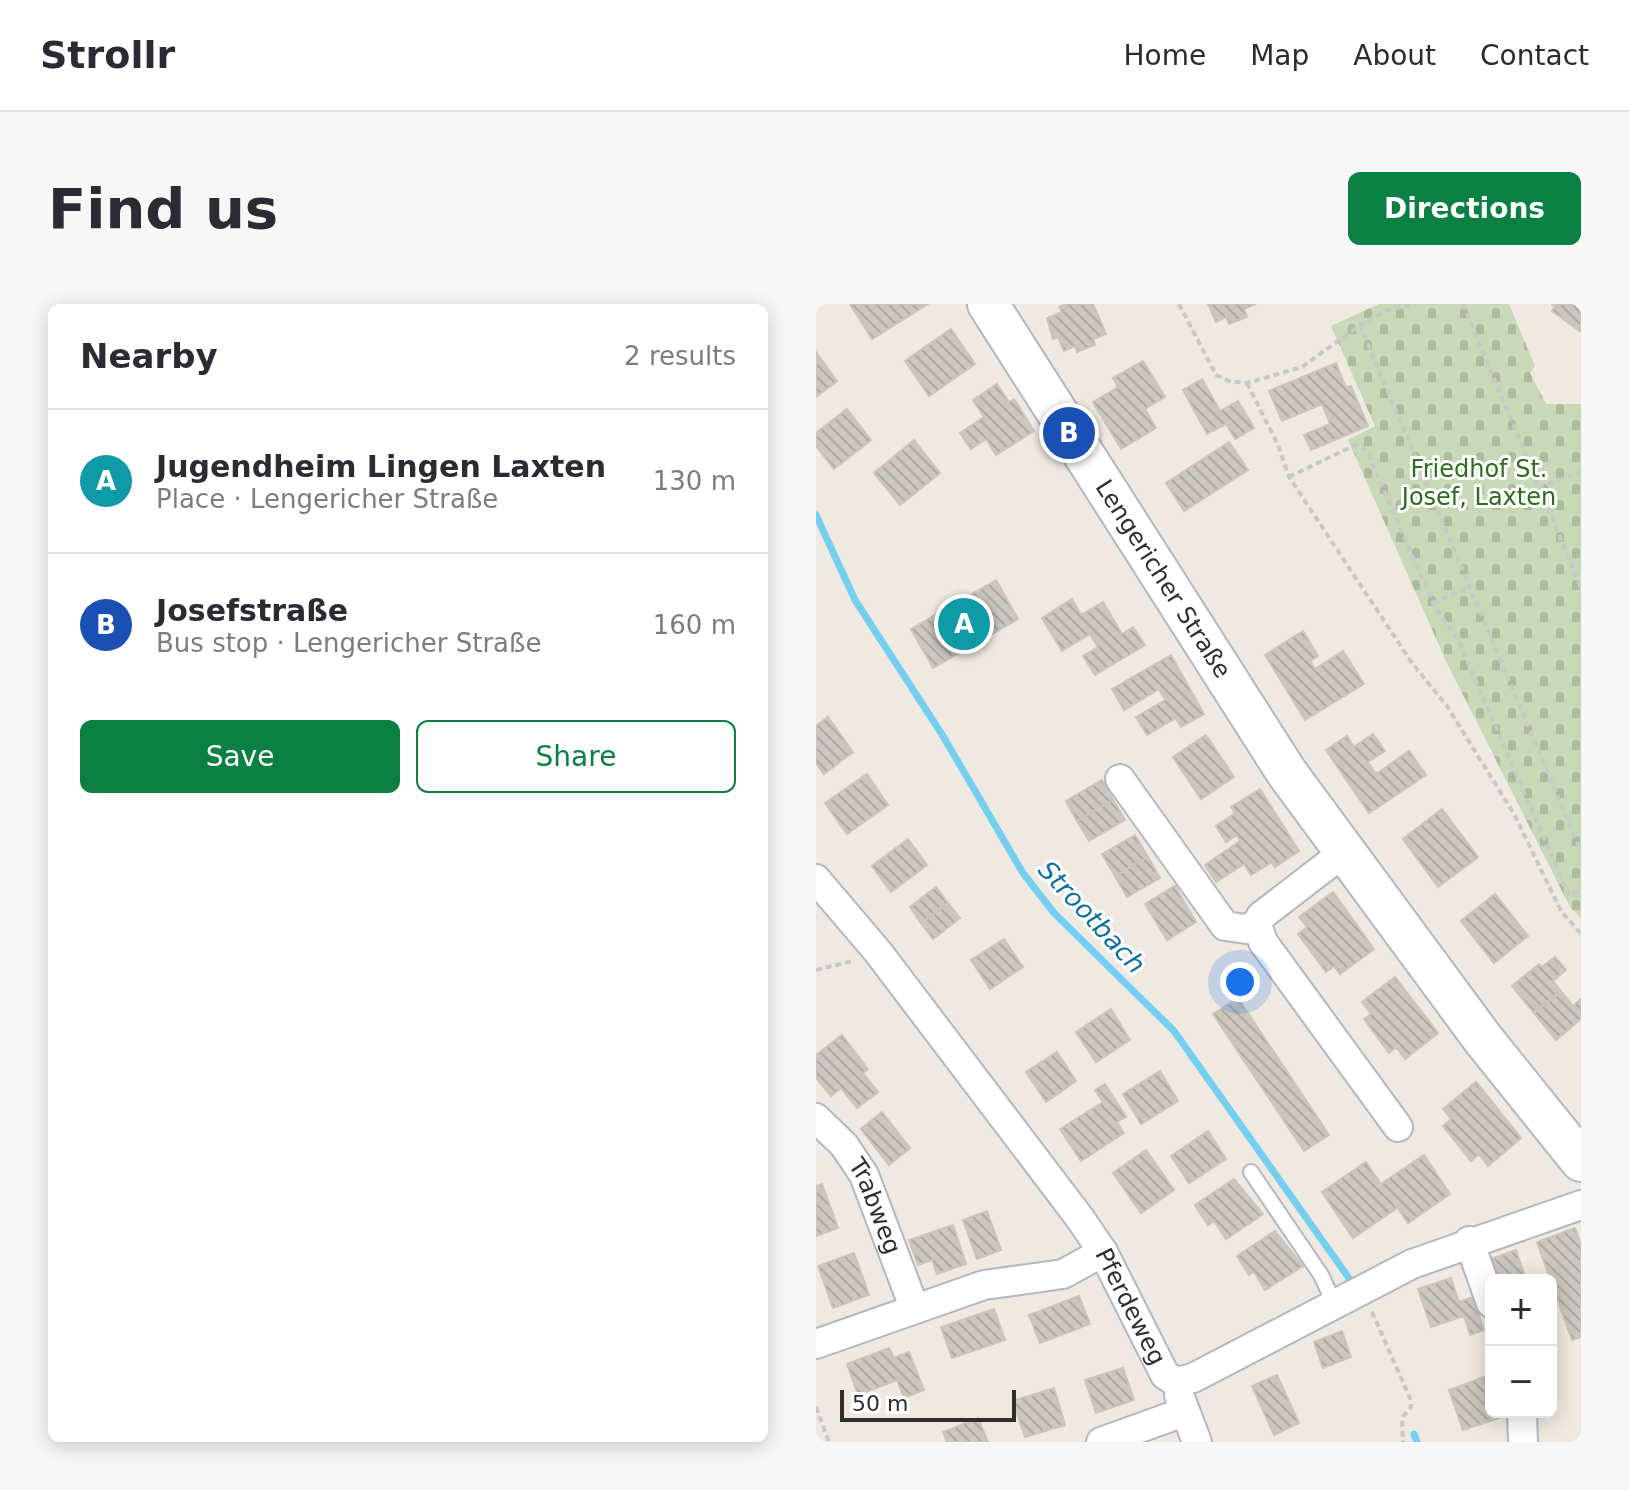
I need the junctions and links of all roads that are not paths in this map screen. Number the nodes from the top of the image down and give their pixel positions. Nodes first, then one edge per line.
1 (988, 304) edge
2 (1120, 779) dead end
3 (1343, 853) junction
4 (816, 879) edge
5 (1257, 924) junction
6 (816, 1118) edge
7 (1398, 1127) dead end
8 (1581, 1161) edge
9 (1251, 1172) dead end
10 (1581, 1205) edge
11 (1469, 1241) junction
12 (1103, 1252) junction
13 (1485, 1286) edge
14 (1335, 1305) junction
15 (914, 1307) junction
16 (816, 1344) edge
17 (1176, 1382) junction
18 (1184, 1412) junction
19 (1522, 1418) edge
20 (1101, 1442) edge
21 (1197, 1442) edge
22 (1523, 1442) edge

1 - 3 main road, Lengericher Straße
2 - 5 street
3 - 5 street
3 - 8 main road, Lengericher Straße
4 - 12 street, Pferdeweg
5 - 7 street
6 - 15 street, Trabweg
9 - 14 lane
10 - 11 street, Pferdeweg
11 - 13 street
11 - 14 street, Pferdeweg
12 - 15 street
12 - 17 street, Pferdeweg
14 - 17 street, Pferdeweg
15 - 16 street
17 - 18 street
18 - 20 street
18 - 21 street
19 - 22 street

